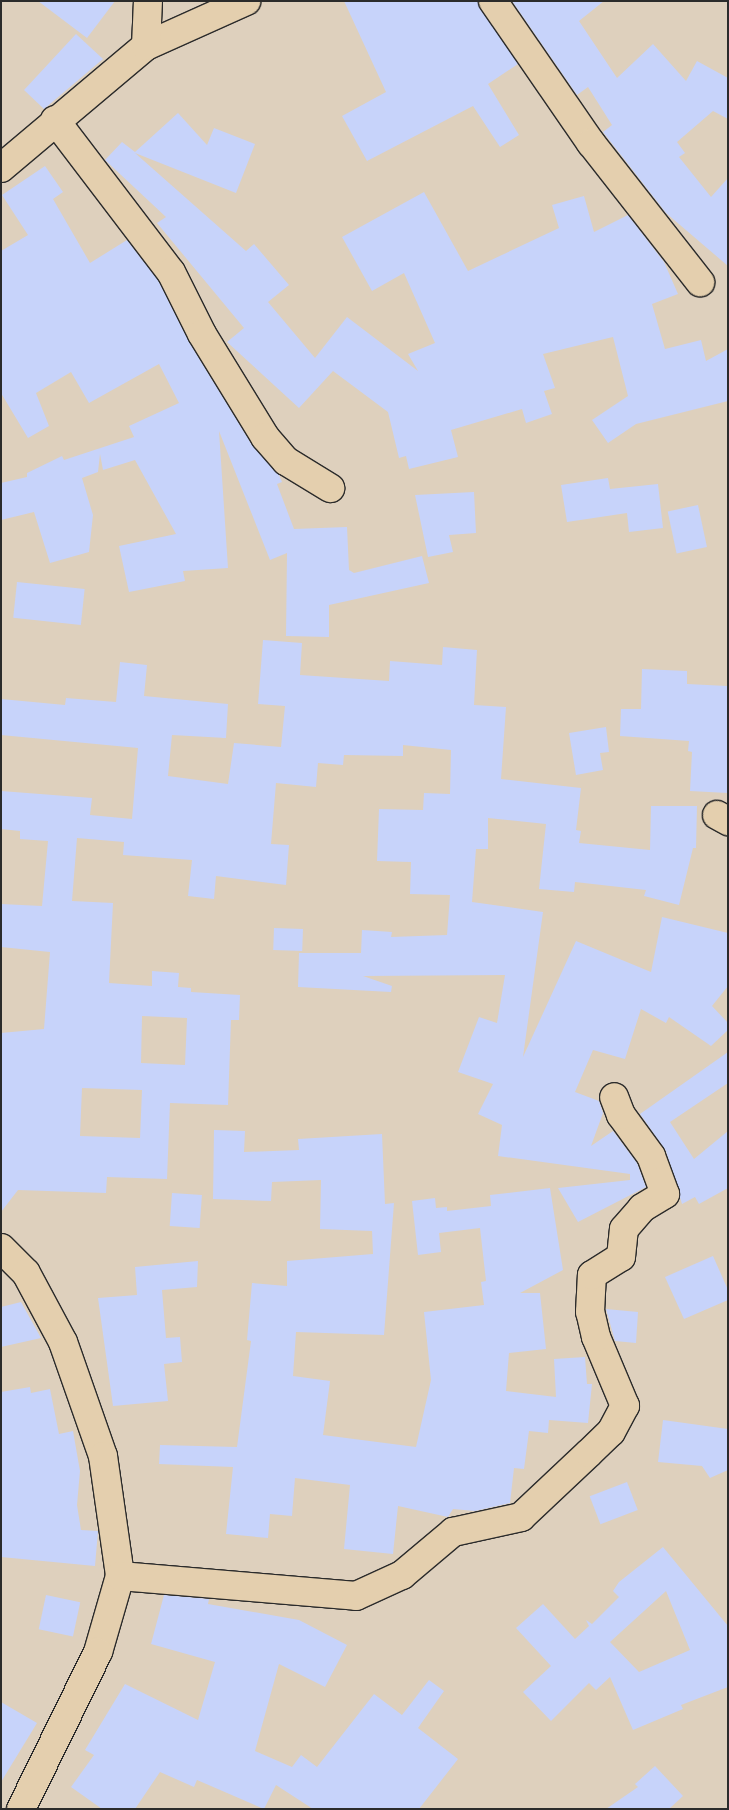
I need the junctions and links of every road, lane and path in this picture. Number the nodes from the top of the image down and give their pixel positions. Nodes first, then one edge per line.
1 (148, 1) edge
2 (246, 1) edge
3 (493, 1) edge
4 (146, 46) junction
5 (55, 120) junction
6 (1, 168) edge
7 (700, 282) dead end
8 (330, 488) dead end
9 (614, 1098) dead end
10 (1, 1248) edge
11 (120, 1576) junction
12 (30, 1805) edge

1 - 4 street
2 - 4 street
3 - 7 street
4 - 5 street
5 - 6 street
5 - 8 street
9 - 11 street
10 - 11 street
11 - 12 street

